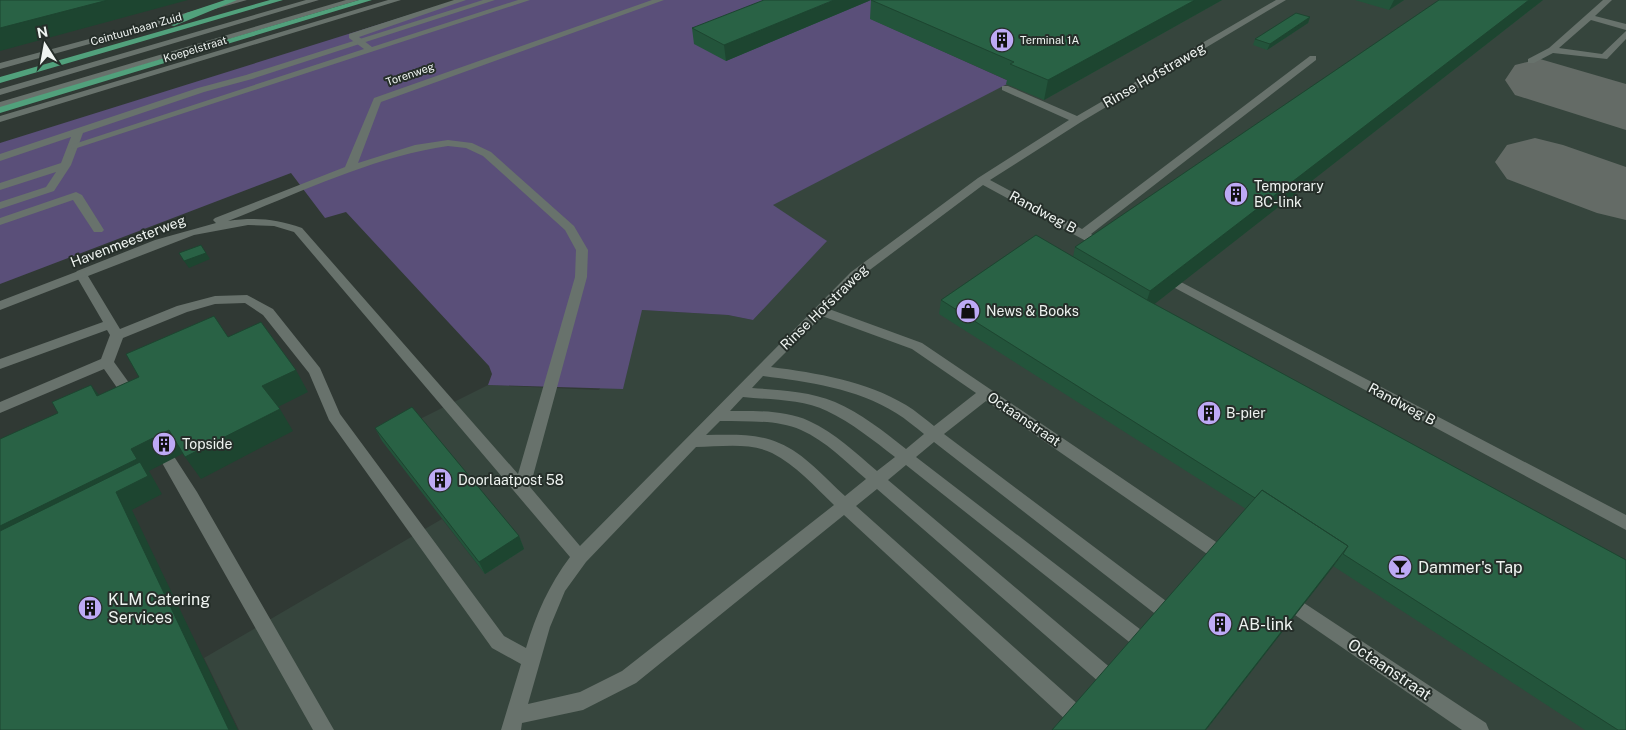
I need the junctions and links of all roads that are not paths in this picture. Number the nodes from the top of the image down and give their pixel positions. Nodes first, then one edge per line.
1 (234, 0) edge
2 (243, 0) edge
3 (279, 0) edge
4 (315, 0) edge
5 (355, 0) edge
6 (368, 0) edge
7 (397, 0) edge
8 (462, 0) edge
9 (491, 0) edge
10 (526, 0) edge
11 (660, 0) edge
12 (1282, 0) edge
13 (1608, 0) edge
14 (1590, 17) junction
15 (1626, 27) edge
16 (1626, 34) edge
17 (144, 38) junction
18 (360, 42) junction
19 (371, 50) junction
20 (1552, 50) junction
21 (1313, 58) dead end
22 (1531, 60) dead end
23 (0, 66) edge
24 (0, 80) edge
25 (1005, 88) edge
26 (0, 92) edge
27 (0, 105) edge
28 (0, 110) edge
29 (0, 119) edge
30 (1077, 120) junction
31 (79, 130) junction
32 (121, 130) junction
33 (73, 146) junction
34 (102, 147) dead end
35 (0, 158) edge
36 (66, 165) junction
37 (350, 169) junction
38 (982, 180) junction
39 (0, 187) edge
40 (0, 206) edge
41 (0, 222) edge
42 (98, 230) dead end
43 (186, 233) junction
44 (1083, 234) junction
45 (1104, 245) edge
46 (81, 274) junction
47 (1179, 285) edge
48 (0, 306) edge
49 (820, 310) junction
50 (114, 329) junction
51 (107, 362) junction
52 (0, 364) edge
53 (759, 371) junction
54 (740, 392) junction
55 (986, 393) junction
56 (138, 407) edge
57 (0, 408) edge
58 (716, 416) junction
59 (150, 430) edge
60 (934, 434) junction
61 (692, 441) junction
62 (906, 457) junction
63 (876, 480) junction
64 (522, 490) junction
65 (845, 505) junction
66 (1626, 523) edge
67 (1216, 550) edge
68 (580, 557) junction
69 (1301, 609) edge
70 (1164, 610) edge
71 (1138, 639) edge
72 (531, 660) junction
73 (1106, 676) edge
74 (1074, 714) edge
75 (513, 725) edge
76 (324, 730) edge
77 (1479, 730) edge

1 - 17 main road
2 - 23 street
3 - 17 main road, Ceintuurbaan Zuid
4 - 26 street, Koepelstraat
5 - 27 street, Koepelstraat
6 - 28 main road
7 - 29 street, Koepelstraat
8 - 18 street
9 - 18 street
10 - 19 street
11 - 37 street, Torenweg
12 - 30 lane, Rinse Hofstraweg
13 - 14 street
14 - 15 street
14 - 20 street
16 - 20 street
17 - 24 main road, Ceintuurbaan Zuid
18 - 19 street
18 - 31 street
19 - 32 street
20 - 22 street
21 - 44 street
25 - 30 street
30 - 38 lane, Rinse Hofstraweg
31 - 33 street
31 - 35 street
32 - 33 street
32 - 34 street
33 - 36 street
36 - 39 street
36 - 40 street
37 - 43 street
37 - 64 street
38 - 44 street, Randweg B
38 - 49 lane, Rinse Hofstraweg
41 - 42 street
43 - 46 street, Havenmeesterweg
43 - 64 street, Havenmeesterweg
44 - 45 street, Randweg B
46 - 48 street, Havenmeesterweg
46 - 50 street
47 - 66 street, Randweg B
49 - 53 lane, Rinse Hofstraweg
49 - 55 street, Octaanstraat
50 - 51 street
50 - 52 street
50 - 72 street
51 - 56 street
51 - 57 street
53 - 54 lane, Rinse Hofstraweg
53 - 60 street
54 - 58 lane, Rinse Hofstraweg
54 - 62 street
55 - 60 street
55 - 67 street, Octaanstraat
58 - 61 lane, Rinse Hofstraweg
58 - 63 street
59 - 76 street
60 - 62 street
60 - 70 street
61 - 65 street
61 - 68 lane, Rinse Hofstraweg
62 - 63 street
62 - 71 street
63 - 65 street
63 - 73 street
64 - 68 street
65 - 74 street
65 - 75 street
68 - 72 lane, Rinse Hofstraweg
69 - 77 street, Octaanstraat
72 - 75 lane, Rinse Hofstraweg

